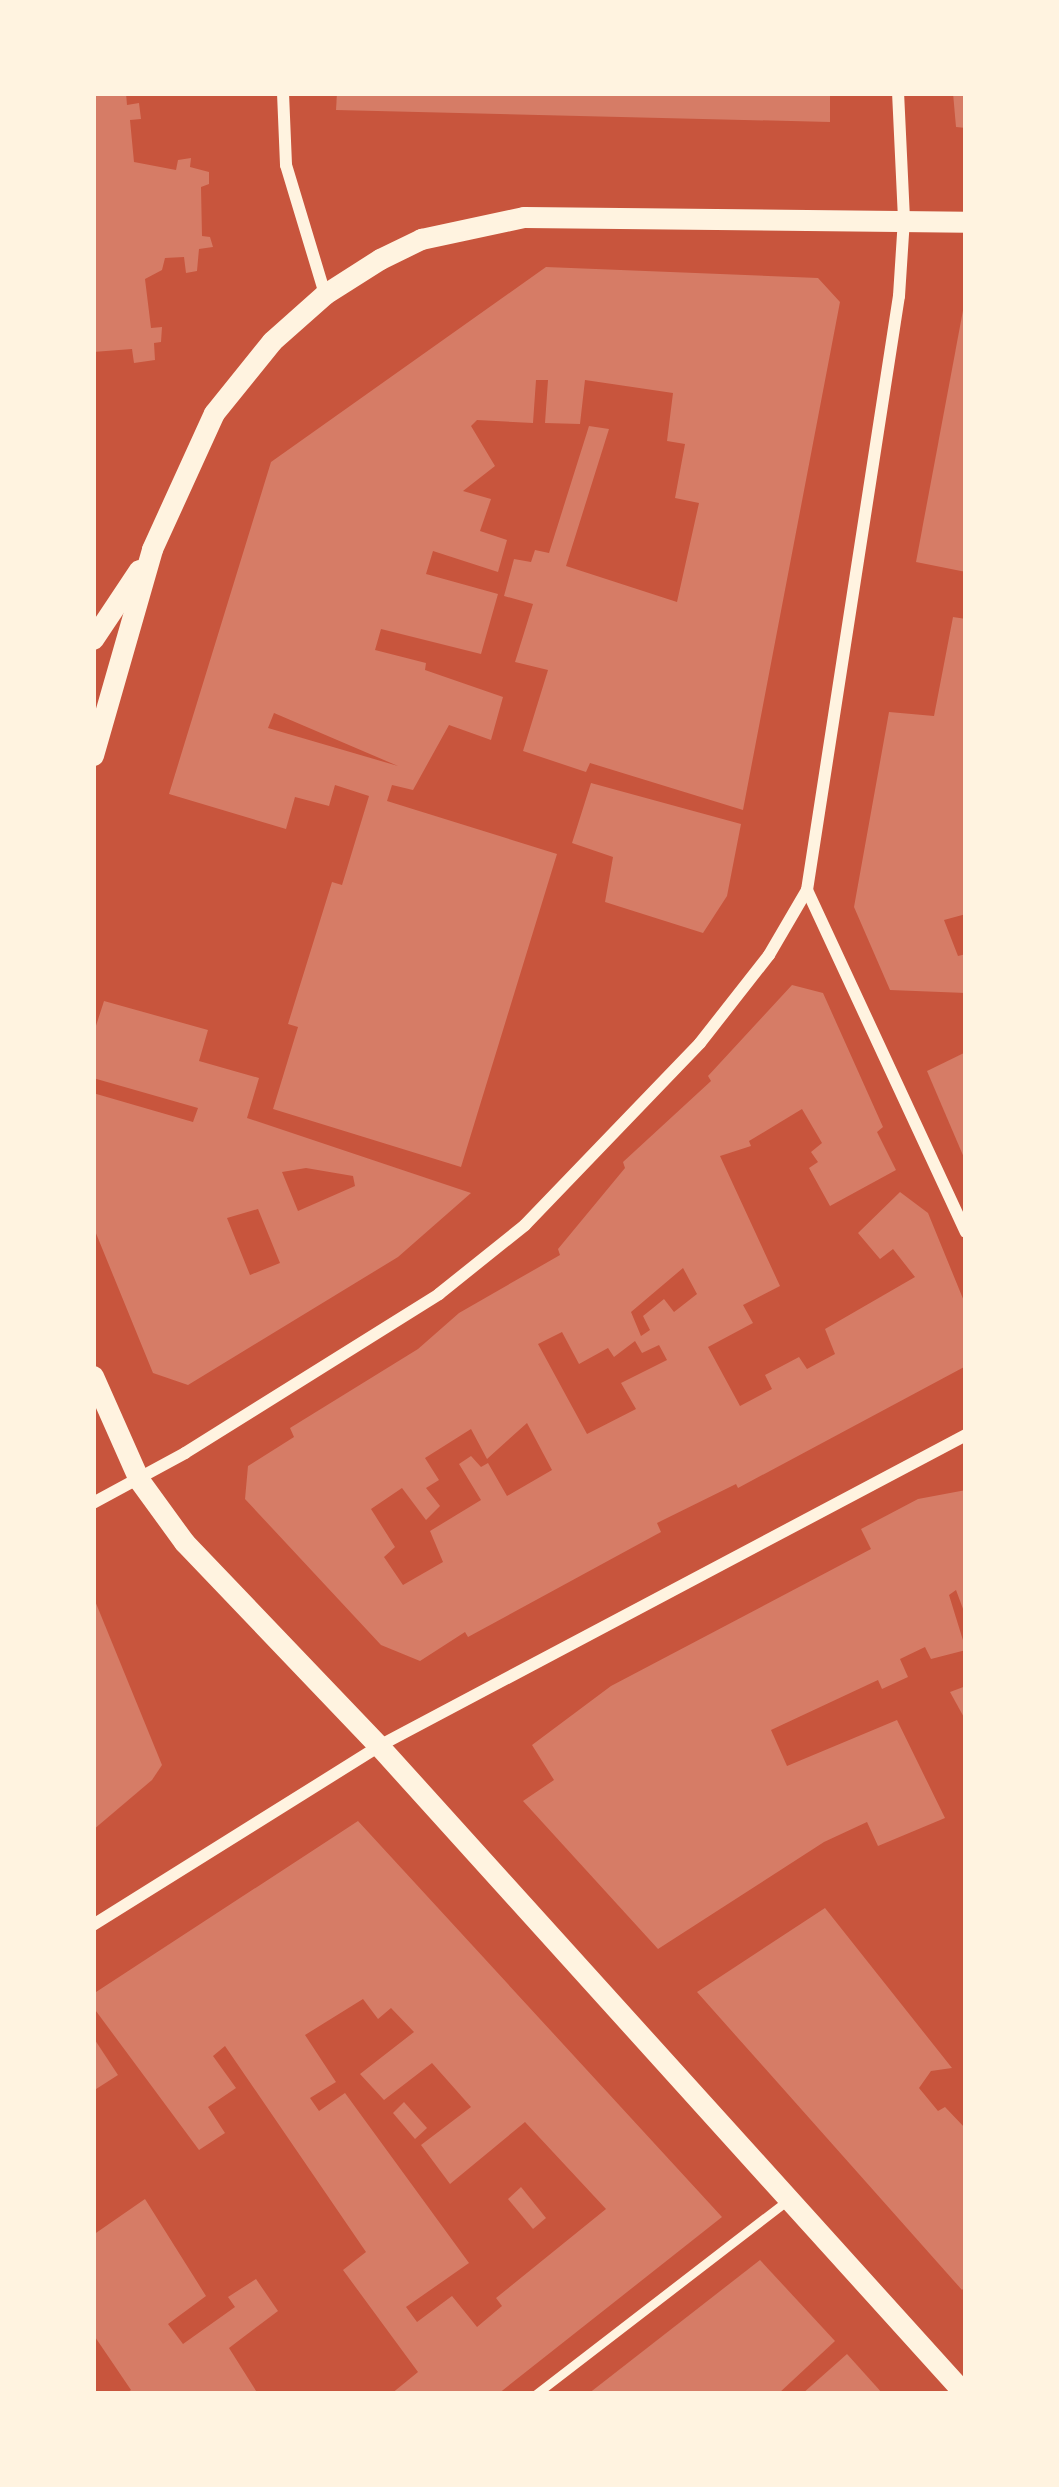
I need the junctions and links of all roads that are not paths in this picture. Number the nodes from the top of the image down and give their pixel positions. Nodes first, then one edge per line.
1 (283, 93) edge
2 (898, 93) edge
3 (904, 219) junction
4 (966, 222) edge
5 (325, 294) junction
6 (152, 549) junction
7 (93, 639) edge
8 (93, 755) edge
9 (807, 890) junction
10 (966, 1232) edge
11 (93, 1376) edge
12 (966, 1435) edge
13 (139, 1480) junction
14 (93, 1503) edge
15 (379, 1746) junction
16 (93, 1925) edge
17 (788, 2200) junction
18 (536, 2394) edge
19 (965, 2394) edge

1 - 5 street
2 - 3 street
3 - 4 street
3 - 5 street
3 - 9 street
5 - 6 street
6 - 7 street
6 - 8 street
9 - 10 street
9 - 13 street
11 - 13 street
12 - 15 street
13 - 14 street
13 - 15 street
15 - 16 street
15 - 17 street
17 - 18 lane
17 - 19 street

